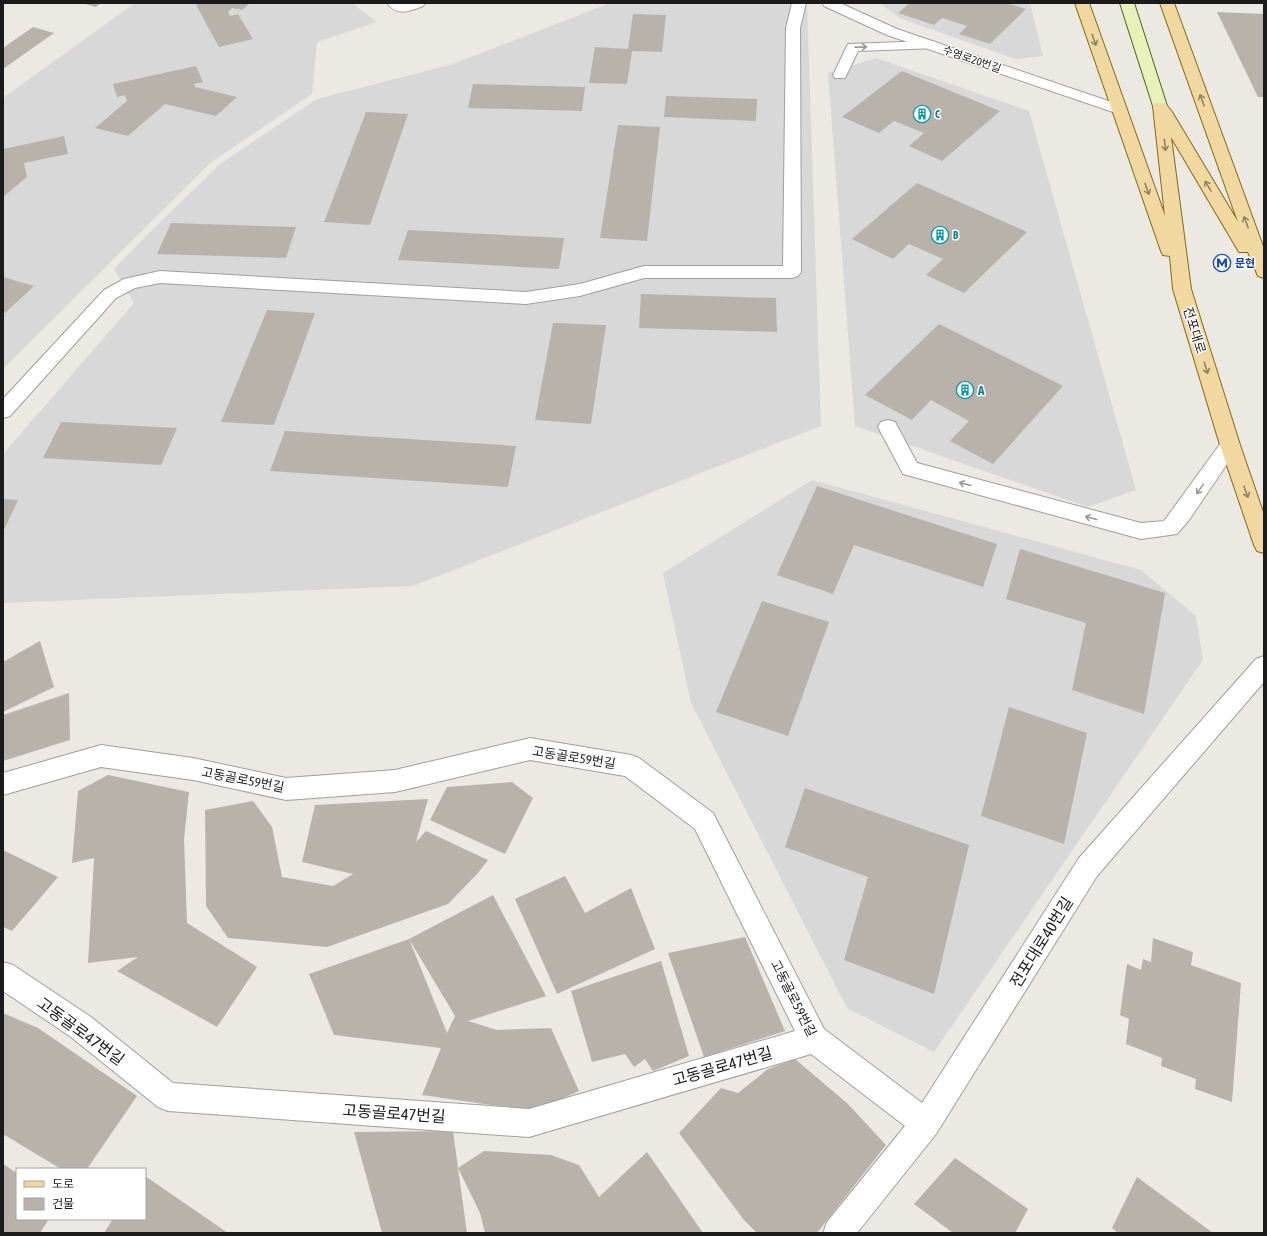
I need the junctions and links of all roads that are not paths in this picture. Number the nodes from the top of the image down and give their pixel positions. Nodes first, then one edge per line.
1 (394, 3) edge
2 (418, 3) edge
3 (799, 3) edge
4 (829, 3) edge
5 (1082, 3) edge
6 (1127, 3) edge
7 (1167, 3) edge
8 (931, 45) junction
9 (840, 75) dead end
10 (1160, 106) junction
11 (1118, 109) junction
12 (1264, 272) edge
13 (1264, 279) edge
14 (1182, 289) junction
15 (3, 411) edge
16 (888, 427) dead end
17 (1230, 445) junction
18 (1264, 545) edge
19 (1264, 666) edge
20 (3, 784) edge
21 (3, 975) edge
22 (814, 1039) junction
23 (926, 1124) junction
24 (838, 1233) edge

1 - 2 street
3 - 15 street
4 - 8 street, 수영로20번길
5 -> 11 main road
6 - 10 main road, 전포대로
12 -> 7 main road
9 -> 8 street
8 - 11 street, 수영로20번길
13 -> 10 main road, 전포대로
10 -> 14 main road, 전포대로
11 -> 14 main road
14 -> 17 main road, 전포대로
17 -> 16 street
17 -> 18 main road, 전포대로
19 - 23 street, 전포대로40번길
20 - 22 street, 고동골로59번길
21 - 22 street, 고동골로47번길
22 - 23 street, 고동골로59번길
23 - 24 street, 전포대로40번길

